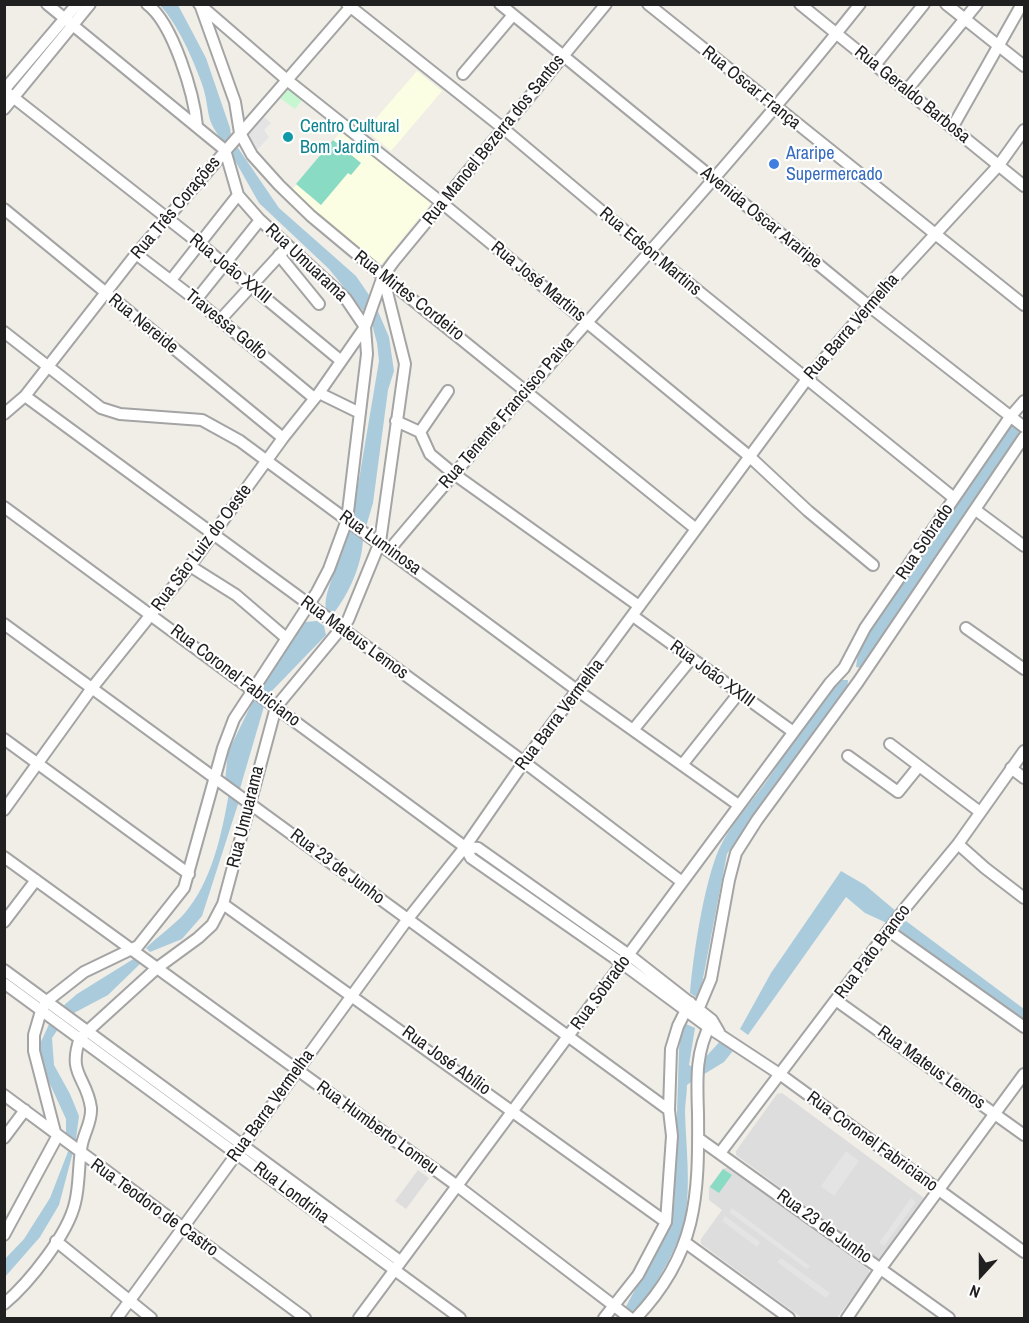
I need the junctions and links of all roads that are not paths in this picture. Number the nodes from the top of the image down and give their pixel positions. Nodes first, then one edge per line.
1 (47, 4) edge
2 (77, 4) edge
3 (90, 4) edge
4 (147, 4) edge
5 (500, 4) edge
6 (606, 4) edge
7 (648, 4) edge
8 (800, 4) edge
9 (860, 4) edge
10 (924, 4) edge
11 (946, 4) edge
12 (977, 4) edge
13 (1022, 4) edge
14 (350, 5) edge
15 (200, 6) edge
16 (513, 15) junction
17 (965, 20) junction
18 (69, 22) junction
19 (837, 34) junction
20 (1000, 46) junction
21 (563, 56) junction
22 (875, 65) junction
23 (1024, 66) edge
24 (463, 74) dead end
25 (287, 80) junction
26 (5, 90) edge
27 (906, 91) junction
28 (14, 97) junction
29 (776, 108) junction
30 (4, 109) edge
31 (197, 126) junction
32 (952, 128) junction
33 (504, 129) junction
34 (1024, 131) edge
35 (240, 134) junction
36 (225, 150) junction
37 (999, 165) junction
38 (715, 181) junction
39 (1024, 186) edge
40 (238, 195) junction
41 (442, 203) junction
42 (4, 209) edge
43 (167, 218) junction
44 (260, 220) junction
45 (935, 233) junction
46 (200, 244) junction
47 (288, 246) junction
48 (649, 251) junction
49 (136, 254) junction
50 (279, 255) junction
51 (225, 264) junction
52 (382, 276) junction
53 (171, 280) junction
54 (250, 286) junction
55 (106, 293) junction
56 (196, 300) junction
57 (319, 304) dead end
58 (1024, 305) edge
59 (869, 306) junction
60 (220, 320) junction
61 (587, 322) junction
62 (364, 327) junction
63 (4, 332) edge
64 (340, 360) junction
65 (48, 367) junction
66 (807, 379) junction
67 (526, 389) junction
68 (448, 391) dead end
69 (25, 396) junction
70 (316, 396) junction
71 (1024, 401) edge
72 (360, 413) junction
73 (4, 414) edge
74 (1010, 417) junction
75 (396, 421) junction
76 (1024, 427) edge
77 (420, 432) junction
78 (1024, 437) edge
79 (283, 438) junction
80 (749, 456) junction
81 (268, 460) junction
82 (454, 474) junction
83 (954, 498) junction
84 (4, 507) edge
85 (977, 511) junction
86 (347, 520) junction
87 (696, 529) junction
88 (212, 535) junction
89 (380, 542) junction
90 (1024, 546) edge
91 (390, 549) junction
92 (873, 565) dead end
93 (190, 566) junction
94 (308, 606) junction
95 (639, 606) junction
96 (152, 614) junction
97 (633, 616) junction
98 (4, 624) edge
99 (342, 628) junction
100 (966, 628) dead end
101 (285, 637) junction
102 (691, 659) junction
103 (844, 669) junction
104 (1024, 669) edge
105 (858, 682) junction
106 (92, 688) junction
107 (252, 688) junction
108 (578, 691) junction
109 (739, 693) junction
110 (276, 707) junction
111 (633, 730) junction
112 (792, 731) junction
113 (4, 739) edge
114 (890, 744) dead end
115 (1024, 751) edge
116 (848, 756) dead end
117 (524, 762) junction
118 (39, 764) junction
119 (682, 765) junction
120 (919, 766) junction
121 (1011, 768) junction
122 (1024, 778) edge
123 (216, 779) junction
124 (249, 802) junction
125 (737, 804) junction
126 (4, 810) edge
127 (980, 812) junction
128 (958, 844) junction
129 (465, 847) junction
130 (4, 856) edge
131 (189, 874) junction
132 (36, 880) junction
133 (682, 882) junction
134 (1024, 898) edge
135 (223, 904) junction
136 (407, 920) junction
137 (4, 922) edge
138 (889, 931) junction
139 (131, 949) junction
140 (626, 959) junction
141 (157, 968) junction
142 (4, 970) edge
143 (4, 983) edge
144 (353, 995) junction
145 (837, 1001) junction
146 (44, 1006) junction
147 (688, 1006) junction
148 (697, 1013) junction
149 (710, 1024) junction
150 (1024, 1027) edge
151 (85, 1035) junction
152 (570, 1037) junction
153 (297, 1070) junction
154 (1024, 1074) edge
155 (782, 1075) junction
156 (4, 1095) edge
157 (512, 1109) junction
158 (25, 1110) junction
159 (669, 1110) junction
160 (996, 1114) junction
161 (56, 1133) junction
162 (1024, 1135) edge
163 (4, 1138) edge
164 (698, 1138) junction
165 (240, 1148) junction
166 (720, 1153) junction
167 (82, 1155) junction
168 (456, 1185) junction
169 (939, 1191) junction
170 (4, 1210) edge
171 (14, 1217) junction
172 (666, 1222) junction
173 (182, 1230) junction
174 (4, 1235) edge
175 (56, 1241) junction
176 (686, 1243) junction
177 (1024, 1252) edge
178 (400, 1261) junction
179 (880, 1268) junction
180 (393, 1271) junction
181 (129, 1302) junction
182 (4, 1304) edge
183 (613, 1306) junction
184 (117, 1318) edge
185 (151, 1318) edge
186 (305, 1318) edge
187 (359, 1318) edge
188 (460, 1318) edge
189 (604, 1318) edge
190 (630, 1318) edge
191 (636, 1318) edge
192 (789, 1318) edge
193 (847, 1318) edge
194 (949, 1318) edge

1 - 18 street
2 - 18 street
3 - 18 street
4 - 31 street
5 - 16 street, Avenida Oscar Araripe
6 - 21 street, Rua Manoel Bezerra dos Santos
7 - 29 street, Rua Oscar França
8 - 19 street, Rua Geraldo Barbosa
9 - 19 street, Rua Tenente Francisco Paiva
10 - 22 street
11 - 17 street
12 - 17 street
13 - 20 street
14 - 25 street, Rua Três Corações
14 - 33 street, Rua Edson Martins
15 - 25 street, Rua José Martins
15 - 35 street, Rua Mirtes Cordeiro
16 - 21 street, Avenida Oscar Araripe
16 - 24 street
17 - 20 street
17 - 27 street
18 - 26 street
18 - 28 street
18 - 31 street
19 - 22 street, Rua Geraldo Barbosa
19 - 29 street, Rua Tenente Francisco Paiva
20 - 23 street
20 - 32 street
21 - 33 street, Rua Manoel Bezerra dos Santos
21 - 38 street, Avenida Oscar Araripe
22 - 27 street, Rua Geraldo Barbosa
25 - 35 street, Rua Três Corações
25 - 41 street, Rua José Martins
26 - 28 street, Rua João XXIII
27 - 32 street, Rua Geraldo Barbosa
28 - 30 street
28 - 43 street, Rua João XXIII
29 - 38 street, Rua Tenente Francisco Paiva
29 - 45 street, Rua Oscar França
31 - 36 street
32 - 37 street, Rua Geraldo Barbosa
33 - 41 street, Rua Manoel Bezerra dos Santos
33 - 48 street, Rua Edson Martins
34 - 37 street, Rua Barra Vermelha
35 - 36 street, Rua Três Corações
35 - 52 street, Rua Mirtes Cordeiro
36 - 40 street, Rua Umuarama
36 - 43 street, Rua Três Corações
37 - 39 street, Rua Geraldo Barbosa
37 - 45 street, Rua Barra Vermelha
38 - 48 street, Rua Tenente Francisco Paiva
38 - 59 street, Avenida Oscar Araripe
40 - 44 street, Rua Umuarama
40 - 46 street
41 - 52 street, Rua Manoel Bezerra dos Santos
41 - 61 street, Rua José Martins
42 - 55 street, Rua Nereide
43 - 46 street, Rua João XXIII
43 - 49 street, Rua Três Corações
44 - 47 street, Rua Umuarama
44 - 51 street
45 - 58 street, Rua Oscar França
45 - 59 street, Rua Barra Vermelha
46 - 51 street, Rua João XXIII
46 - 53 street
47 - 50 street
47 - 62 street, Rua Umuarama
48 - 61 street, Rua Tenente Francisco Paiva
48 - 66 street, Rua Edson Martins
49 - 53 street, Travessa Golfo
49 - 55 street, Rua Três Corações
50 - 54 street
50 - 57 street
51 - 54 street, Rua João XXIII
51 - 56 street
52 - 62 street, Rua São Luiz do Oeste
52 - 67 street, Rua Mirtes Cordeiro
52 - 75 street, Rua Umuarama
53 - 56 street, Travessa Golfo
54 - 60 street
54 - 64 street, Rua João XXIII
55 - 65 street, Rua Três Corações
55 - 79 street, Rua Nereide
56 - 60 street, Travessa Golfo
59 - 66 street, Rua Barra Vermelha
59 - 74 street, Avenida Oscar Araripe
60 - 70 street, Travessa Golfo
61 - 67 street, Rua Tenente Francisco Paiva
61 - 80 street, Rua José Martins
62 - 64 street, Rua São Luiz do Oeste
62 - 72 street, Rua Umuarama
63 - 65 street, Rua Luminosa
64 - 70 street, Rua São Luiz do Oeste
65 - 69 street, Rua Três Corações
65 - 81 street, Rua Luminosa
66 - 80 street, Rua Barra Vermelha
66 - 83 street, Rua Edson Martins
67 - 82 street, Rua Tenente Francisco Paiva
67 - 87 street, Rua Mirtes Cordeiro
68 - 77 street
69 - 73 street, Rua Três Corações
69 - 88 street, Rua Mateus Lemos
70 - 72 street, Travessa Golfo
70 - 79 street, Rua São Luiz do Oeste
71 - 74 street, Rua Sobrado
72 - 86 street, Rua Umuarama
74 - 76 street, Avenida Oscar Araripe
74 - 83 street, Rua Sobrado
75 - 77 street
75 - 89 street, Rua Umuarama
77 - 82 street
78 - 85 street, Rua Sobrado
79 - 81 street, Rua São Luiz do Oeste
80 - 87 street, Rua Barra Vermelha
80 - 92 street, Rua José Martins
81 - 86 street, Rua Luminosa
81 - 88 street, Rua São Luiz do Oeste
82 - 91 street, Rua Tenente Francisco Paiva
82 - 95 street
83 - 103 street, Rua Sobrado
84 - 96 street, Rua Coronel Fabriciano
85 - 90 street
85 - 105 street, Rua Sobrado
86 - 89 street, Rua Luminosa
86 - 94 street, Rua Umuarama
87 - 95 street, Rua Barra Vermelha
88 - 93 street, Rua São Luiz do Oeste
88 - 94 street, Rua Mateus Lemos
89 - 91 street, Rua Luminosa
89 - 99 street, Rua Umuarama
91 - 108 street, Rua Luminosa
93 - 96 street, Rua São Luiz do Oeste
93 - 101 street
94 - 99 street, Rua Mateus Lemos
94 - 101 street, Rua Umuarama
95 - 97 street, Rua Barra Vermelha
96 - 106 street, Rua São Luiz do Oeste
96 - 107 street, Rua Coronel Fabriciano
97 - 102 street, Rua João XXIII
97 - 108 street, Rua Barra Vermelha
98 - 106 street, Rua 23 de Junho
99 - 110 street, Rua Umuarama
99 - 117 street, Rua Mateus Lemos
100 - 104 street
101 - 107 street, Rua Umuarama
102 - 109 street, Rua João XXIII
102 - 111 street
103 - 105 street
103 - 112 street, Rua Sobrado
105 - 148 street, Rua Sobrado
106 - 118 street, Rua São Luiz do Oeste
106 - 123 street, Rua 23 de Junho
107 - 110 street, Rua Coronel Fabriciano
107 - 123 street, Rua Umuarama
108 - 111 street, Rua Luminosa
108 - 117 street, Rua Barra Vermelha
109 - 112 street, Rua João XXIII
109 - 119 street
110 - 124 street, Rua Umuarama
110 - 129 street, Rua Coronel Fabriciano
111 - 119 street, Rua Luminosa
112 - 125 street, Rua Sobrado
113 - 118 street
114 - 120 street
115 - 121 street, Rua Pato Branco
116 - 120 street
117 - 129 street, Rua Barra Vermelha
117 - 133 street, Rua Mateus Lemos
118 - 126 street, Rua São Luiz do Oeste
118 - 131 street
119 - 125 street, Rua Luminosa
120 - 127 street
121 - 122 street
121 - 127 street, Rua Pato Branco
123 - 124 street, Rua 23 de Junho
123 - 131 street, Rua Umuarama
124 - 135 street, Rua Umuarama
124 - 136 street, Rua 23 de Junho
125 - 133 street, Rua Sobrado
127 - 128 street, Rua Pato Branco
128 - 134 street
128 - 138 street, Rua Pato Branco
129 - 136 street, Rua Barra Vermelha
129 - 140 street, Rua Coronel Fabriciano
130 - 132 street, Rua Humberto Lomeu
131 - 139 street, Rua Umuarama
132 - 137 street
132 - 139 street, Rua Humberto Lomeu
133 - 140 street, Rua Sobrado
135 - 141 street, Rua Umuarama
135 - 144 street, Rua José Abílio
136 - 144 street, Rua Barra Vermelha
136 - 152 street, Rua 23 de Junho
138 - 145 street, Rua Pato Branco
138 - 150 street
139 - 141 street, Rua Humberto Lomeu
139 - 146 street, Rua Umuarama
140 - 147 street, Rua Coronel Fabriciano
140 - 152 street, Rua Sobrado
141 - 151 street, Rua Umuarama
141 - 153 street, Rua Humberto Lomeu
142 - 146 street, Rua Londrina
143 - 146 street, Rua Londrina
144 - 153 street, Rua Barra Vermelha
144 - 157 street, Rua José Abílio
145 - 155 street, Rua Pato Branco
145 - 160 street, Rua Mateus Lemos
146 - 151 street, Rua Londrina
146 - 161 street
147 - 148 street, Rua Coronel Fabriciano
147 - 159 street
148 - 149 street, Rua Coronel Fabriciano
149 - 155 street, Rua Coronel Fabriciano
149 - 164 street
151 - 165 street, Rua Londrina
151 - 167 street
152 - 157 street, Rua Sobrado
152 - 159 street, Rua 23 de Junho
153 - 165 street, Rua Barra Vermelha
153 - 168 street, Rua Humberto Lomeu
154 - 160 street
155 - 166 street, Rua Pato Branco
155 - 169 street, Rua Coronel Fabriciano
156 - 158 street, Rua Teodoro de Castro
157 - 168 street, Rua Sobrado
157 - 172 street, Rua José Abílio
158 - 161 street, Rua Teodoro de Castro
158 - 163 street
159 - 172 street
160 - 162 street, Rua Mateus Lemos
160 - 169 street
161 - 167 street, Rua Teodoro de Castro
161 - 171 street
164 - 166 street, Rua 23 de Junho
164 - 176 street
165 - 173 street, Rua Barra Vermelha
165 - 178 street, Rua Londrina
165 - 180 street, Rua Londrina
166 - 179 street, Rua 23 de Junho
167 - 173 street, Rua Teodoro de Castro
167 - 175 street
168 - 178 street, Rua Sobrado
168 - 183 street, Rua Humberto Lomeu
169 - 177 street, Rua Coronel Fabriciano
169 - 179 street
170 - 171 street
171 - 174 street
172 - 183 street
173 - 181 street, Rua Barra Vermelha
173 - 186 street, Rua Teodoro de Castro
175 - 181 street
175 - 182 street
176 - 191 street
176 - 192 street
178 - 180 street, Rua Sobrado
179 - 193 street
179 - 194 street, Rua 23 de Junho
180 - 187 street, Rua Sobrado
180 - 188 street, Rua Londrina
181 - 184 street, Rua Barra Vermelha
181 - 185 street
183 - 189 street
183 - 190 street, Rua Humberto Lomeu

